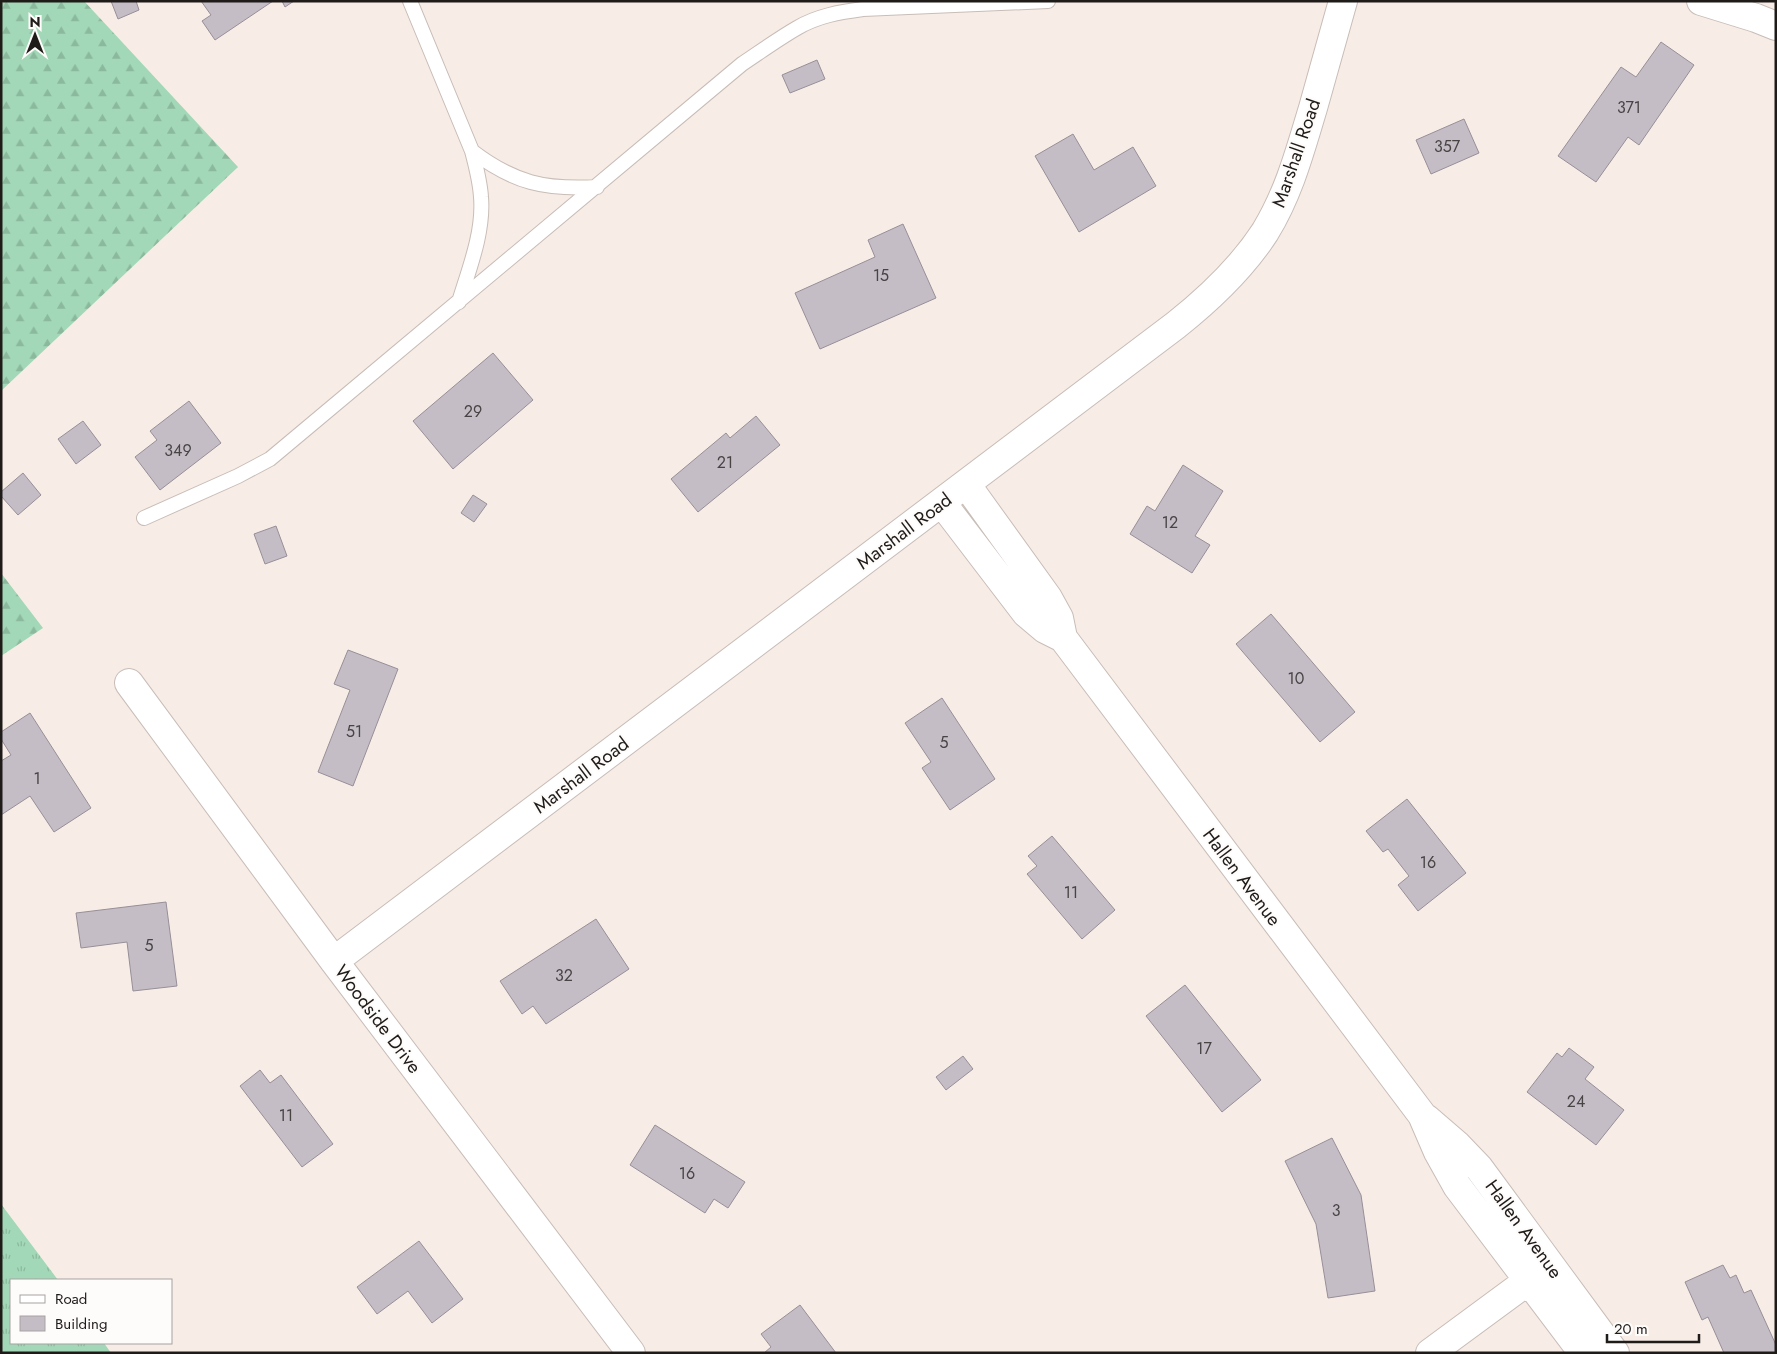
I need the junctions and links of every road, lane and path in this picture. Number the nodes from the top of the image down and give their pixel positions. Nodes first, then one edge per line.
1 (410, 1) edge
2 (1048, 1) edge
3 (1343, 1) edge
4 (1701, 1) edge
5 (1776, 26) edge
6 (472, 152) junction
7 (597, 187) junction
8 (459, 302) junction
9 (966, 484) junction
10 (942, 503) junction
11 (144, 518) dead end
12 (1063, 638) junction
13 (129, 683) dead end
14 (334, 961) junction
15 (1422, 1115) junction
16 (1550, 1265) junction
17 (1529, 1280) junction
18 (631, 1353) edge
19 (1430, 1353) edge
20 (1583, 1353) edge
21 (1615, 1353) edge

1 - 6 lane
2 - 7 lane
3 - 9 street, Marshall Road
4 - 5 street
6 - 7 lane
6 - 8 lane
7 - 8 lane
8 - 11 lane
9 - 10 street, Marshall Road
9 - 12 street, Hallen Avenue
10 - 12 street, Hallen Avenue
10 - 14 street, Marshall Road
12 - 15 street, Hallen Avenue
13 - 14 street, Woodside Drive
14 - 18 street, Woodside Drive
15 - 16 street, Hallen Avenue
15 - 17 street, Hallen Avenue
16 - 17 street
16 - 21 street, Hallen Avenue
17 - 19 street
17 - 20 street, Hallen Avenue

